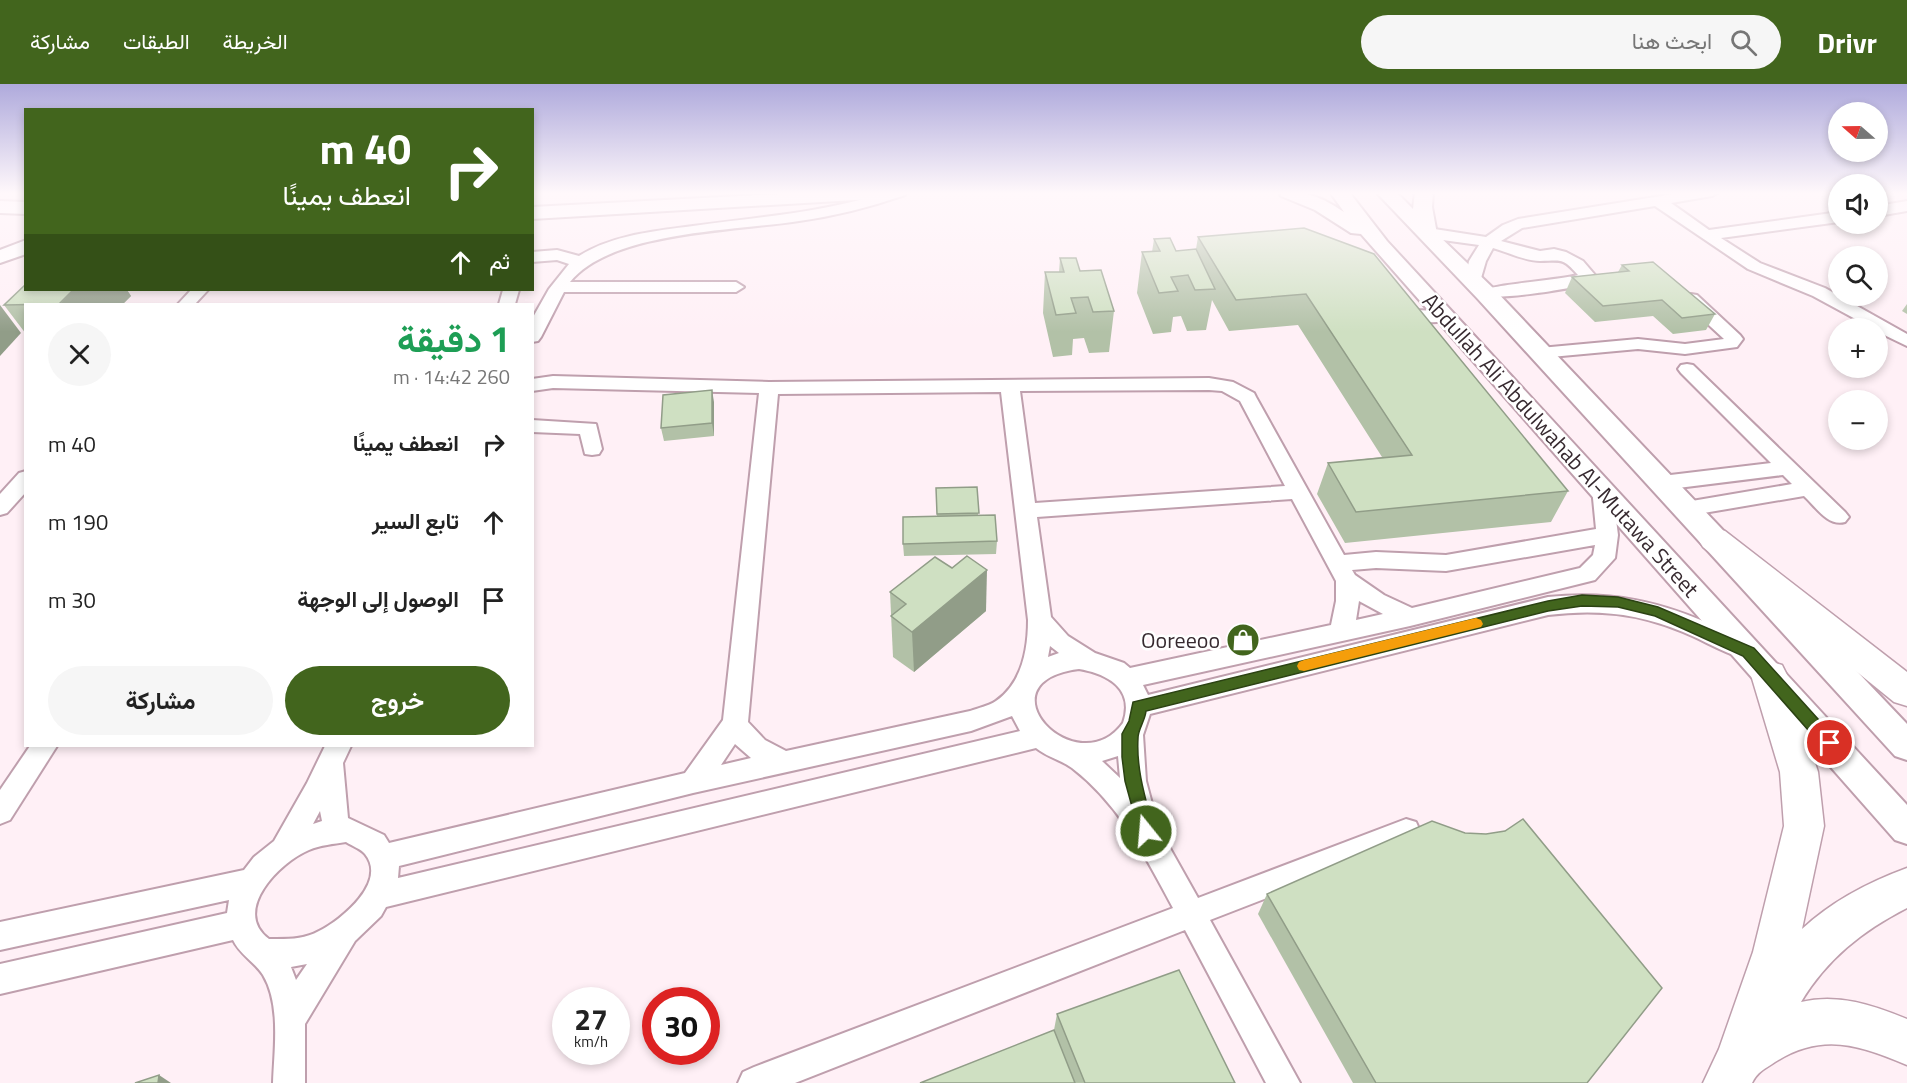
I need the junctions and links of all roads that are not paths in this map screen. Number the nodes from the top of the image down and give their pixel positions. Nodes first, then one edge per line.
1 (645, 239) edge
2 (1371, 239) edge
3 (1375, 239) edge
4 (1433, 239) edge
5 (1465, 239) edge
6 (1493, 239) edge
7 (1712, 239) edge
8 (1488, 242) junction
9 (1380, 245) junction
10 (24, 247) edge
11 (1540, 256) junction
12 (0, 257) edge
13 (534, 257) edge
14 (580, 263) junction
15 (1541, 286) junction
16 (560, 287) junction
17 (736, 287) dead end
18 (1479, 287) junction
19 (199, 291) edge
20 (1390, 293) edge
21 (1688, 296) edge
22 (187, 303) edge
23 (1445, 316) junction
24 (534, 333) edge
25 (1907, 341) edge
26 (1540, 353) junction
27 (1687, 369) dead end
28 (534, 374) edge
29 (553, 382) junction
30 (534, 385) edge
31 (1010, 387) junction
32 (769, 388) junction
33 (534, 426) edge
34 (592, 450) dead end
35 (1788, 468) junction
36 (24, 480) edge
37 (1662, 483) junction
38 (1602, 488) junction
39 (1809, 488) junction
40 (1297, 492) junction
41 (0, 508) edge
42 (1686, 509) junction
43 (1026, 511) junction
44 (1838, 517) dead end
45 (1606, 535) junction
46 (1714, 539) junction
47 (1342, 572) junction
48 (1410, 617) junction
49 (1040, 620) junction
50 (1340, 633) junction
51 (1087, 660) junction
52 (1759, 664) junction
53 (1125, 678) junction
54 (1025, 688) junction
55 (1907, 692) edge
56 (1139, 707) junction
57 (735, 722) junction
58 (1130, 734) junction
59 (1039, 737) junction
60 (1907, 746) edge
61 (43, 747) edge
62 (335, 752) edge
63 (1071, 753) junction
64 (786, 761) junction
65 (693, 782) junction
66 (0, 812) edge
67 (1907, 829) edge
68 (337, 831) junction
69 (1146, 831) junction
70 (1406, 831) edge
71 (284, 849) junction
72 (384, 857) junction
73 (251, 882) junction
74 (1907, 887) edge
75 (378, 896) junction
76 (1190, 913) junction
77 (241, 924) junction
78 (345, 934) junction
79 (0, 936) edge
80 (266, 952) junction
81 (0, 979) edge
82 (290, 1023) junction
83 (1907, 1042) edge
84 (1733, 1070) edge
85 (289, 1083) edge
86 (754, 1083) edge
87 (1284, 1083) edge

1 - 14 street
2 - 9 main road
3 - 9 main road, Abdullah Ali Abdulwahab Al-Mutawa Street
4 - 18 main road, Abdullah Ali Abdulwahab Al-Mutawa Street
5 - 8 street
6 - 8 street
7 - 25 street
8 - 11 street
8 - 18 street
9 - 23 main road, Abdullah Ali Abdulwahab Al-Mutawa Street
10 - 12 main road
11 - 15 street
11 - 15 street
13 - 14 street
14 - 16 street
15 - 18 street
16 - 17 street
16 - 24 street
18 - 26 main road, Abdullah Ali Abdulwahab Al-Mutawa Street
19 - 22 street
20 - 23 street
21 - 26 street
23 - 38 main road, Abdullah Ali Abdulwahab Al-Mutawa Street
26 - 37 main road, Abdullah Ali Abdulwahab Al-Mutawa Street
27 - 35 street
28 - 29 street
29 - 30 street
29 - 32 street
31 - 32 street
31 - 40 street
31 - 43 street
32 - 57 street
33 - 34 street
35 - 37 street
35 - 39 street
36 - 41 street
37 - 42 main road, Abdullah Ali Abdulwahab Al-Mutawa Street
38 - 45 street
38 - 52 main road, Abdullah Ali Abdulwahab Al-Mutawa Street
39 - 42 street
39 - 44 street
40 - 43 street
40 - 47 street
42 - 46 main road, Abdullah Ali Abdulwahab Al-Mutawa Street
43 - 49 street
45 - 47 street
45 - 48 street
46 - 55 highway
46 - 60 main road, Abdullah Ali Abdulwahab Al-Mutawa Street
47 - 48 street
47 - 50 street
48 - 50 street
49 - 51 street
49 - 54 street
50 - 53 street
51 - 53 street
51 - 54 street
52 - 56 street
52 - 67 main road, Abdullah Ali Abdulwahab Al-Mutawa Street
52 - 84 highway
53 - 56 street
54 - 59 street
54 - 64 street
56 - 58 street
57 - 64 street
57 - 65 street
58 - 63 street
58 - 69 street
59 - 63 street
59 - 75 street
61 - 66 street
62 - 68 street
62 - 71 street
63 - 69 street
64 - 65 street
65 - 72 street
68 - 71 street
68 - 72 street
69 - 76 street
70 - 76 street
71 - 73 street
72 - 75 street
73 - 77 street
73 - 79 street
74 - 84 highway
75 - 78 street
76 - 86 street
76 - 87 street
77 - 80 street
77 - 81 street
78 - 80 street
78 - 82 street
80 - 82 street
82 - 85 street
83 - 84 highway

